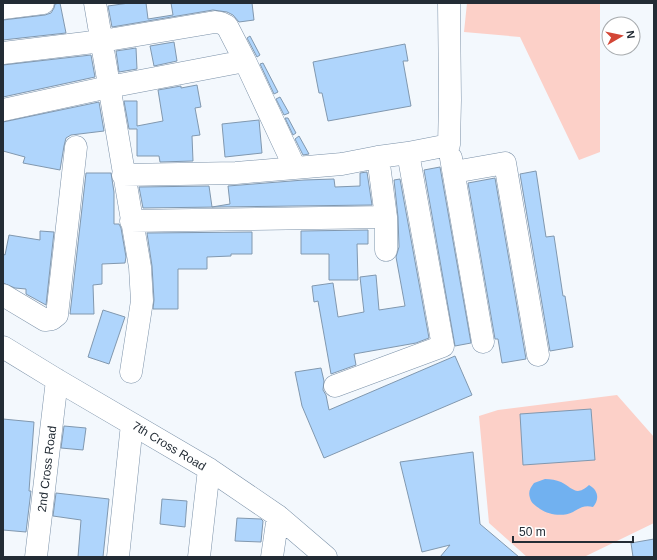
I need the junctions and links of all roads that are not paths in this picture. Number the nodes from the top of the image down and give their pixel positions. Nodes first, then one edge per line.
1 (43, 3) edge
2 (95, 3) edge
3 (449, 3) edge
4 (3, 8) edge
5 (102, 41) junction
6 (3, 53) edge
7 (245, 61) junction
8 (109, 87) junction
9 (3, 110) edge
10 (449, 144) junction
11 (76, 147) dead end
12 (408, 153) junction
13 (378, 157) junction
14 (296, 168) junction
15 (454, 172) junction
16 (123, 175) junction
17 (386, 217) junction
18 (131, 221) junction
19 (386, 250) dead end
20 (3, 295) edge
21 (483, 342) dead end
22 (3, 347) edge
23 (538, 354) dead end
24 (131, 372) dead end
25 (57, 380) junction
26 (335, 386) dead end
27 (132, 424) junction
28 (208, 469) junction
29 (278, 516) junction
30 (36, 557) edge
31 (118, 557) edge
32 (199, 557) edge
33 (272, 557) edge
34 (326, 557) edge

1 - 4 street
2 - 5 street
3 - 10 street
5 - 6 street
5 - 7 street
5 - 8 street
7 - 8 street
7 - 14 street
8 - 9 street
8 - 16 street
10 - 12 street
10 - 15 street
11 - 20 street
12 - 13 street
12 - 26 street
13 - 14 street
13 - 17 street
14 - 16 street
15 - 21 street
15 - 23 street
16 - 18 street
17 - 18 street
17 - 19 street
18 - 24 street
22 - 25 street, 7th Cross Road
25 - 27 street, 7th Cross Road
25 - 30 street, 2nd Cross Road
27 - 28 street, 7th Cross Road
27 - 31 street
28 - 29 street, 7th Cross Road
28 - 32 street
29 - 33 street
29 - 34 street, 7th Cross Road

